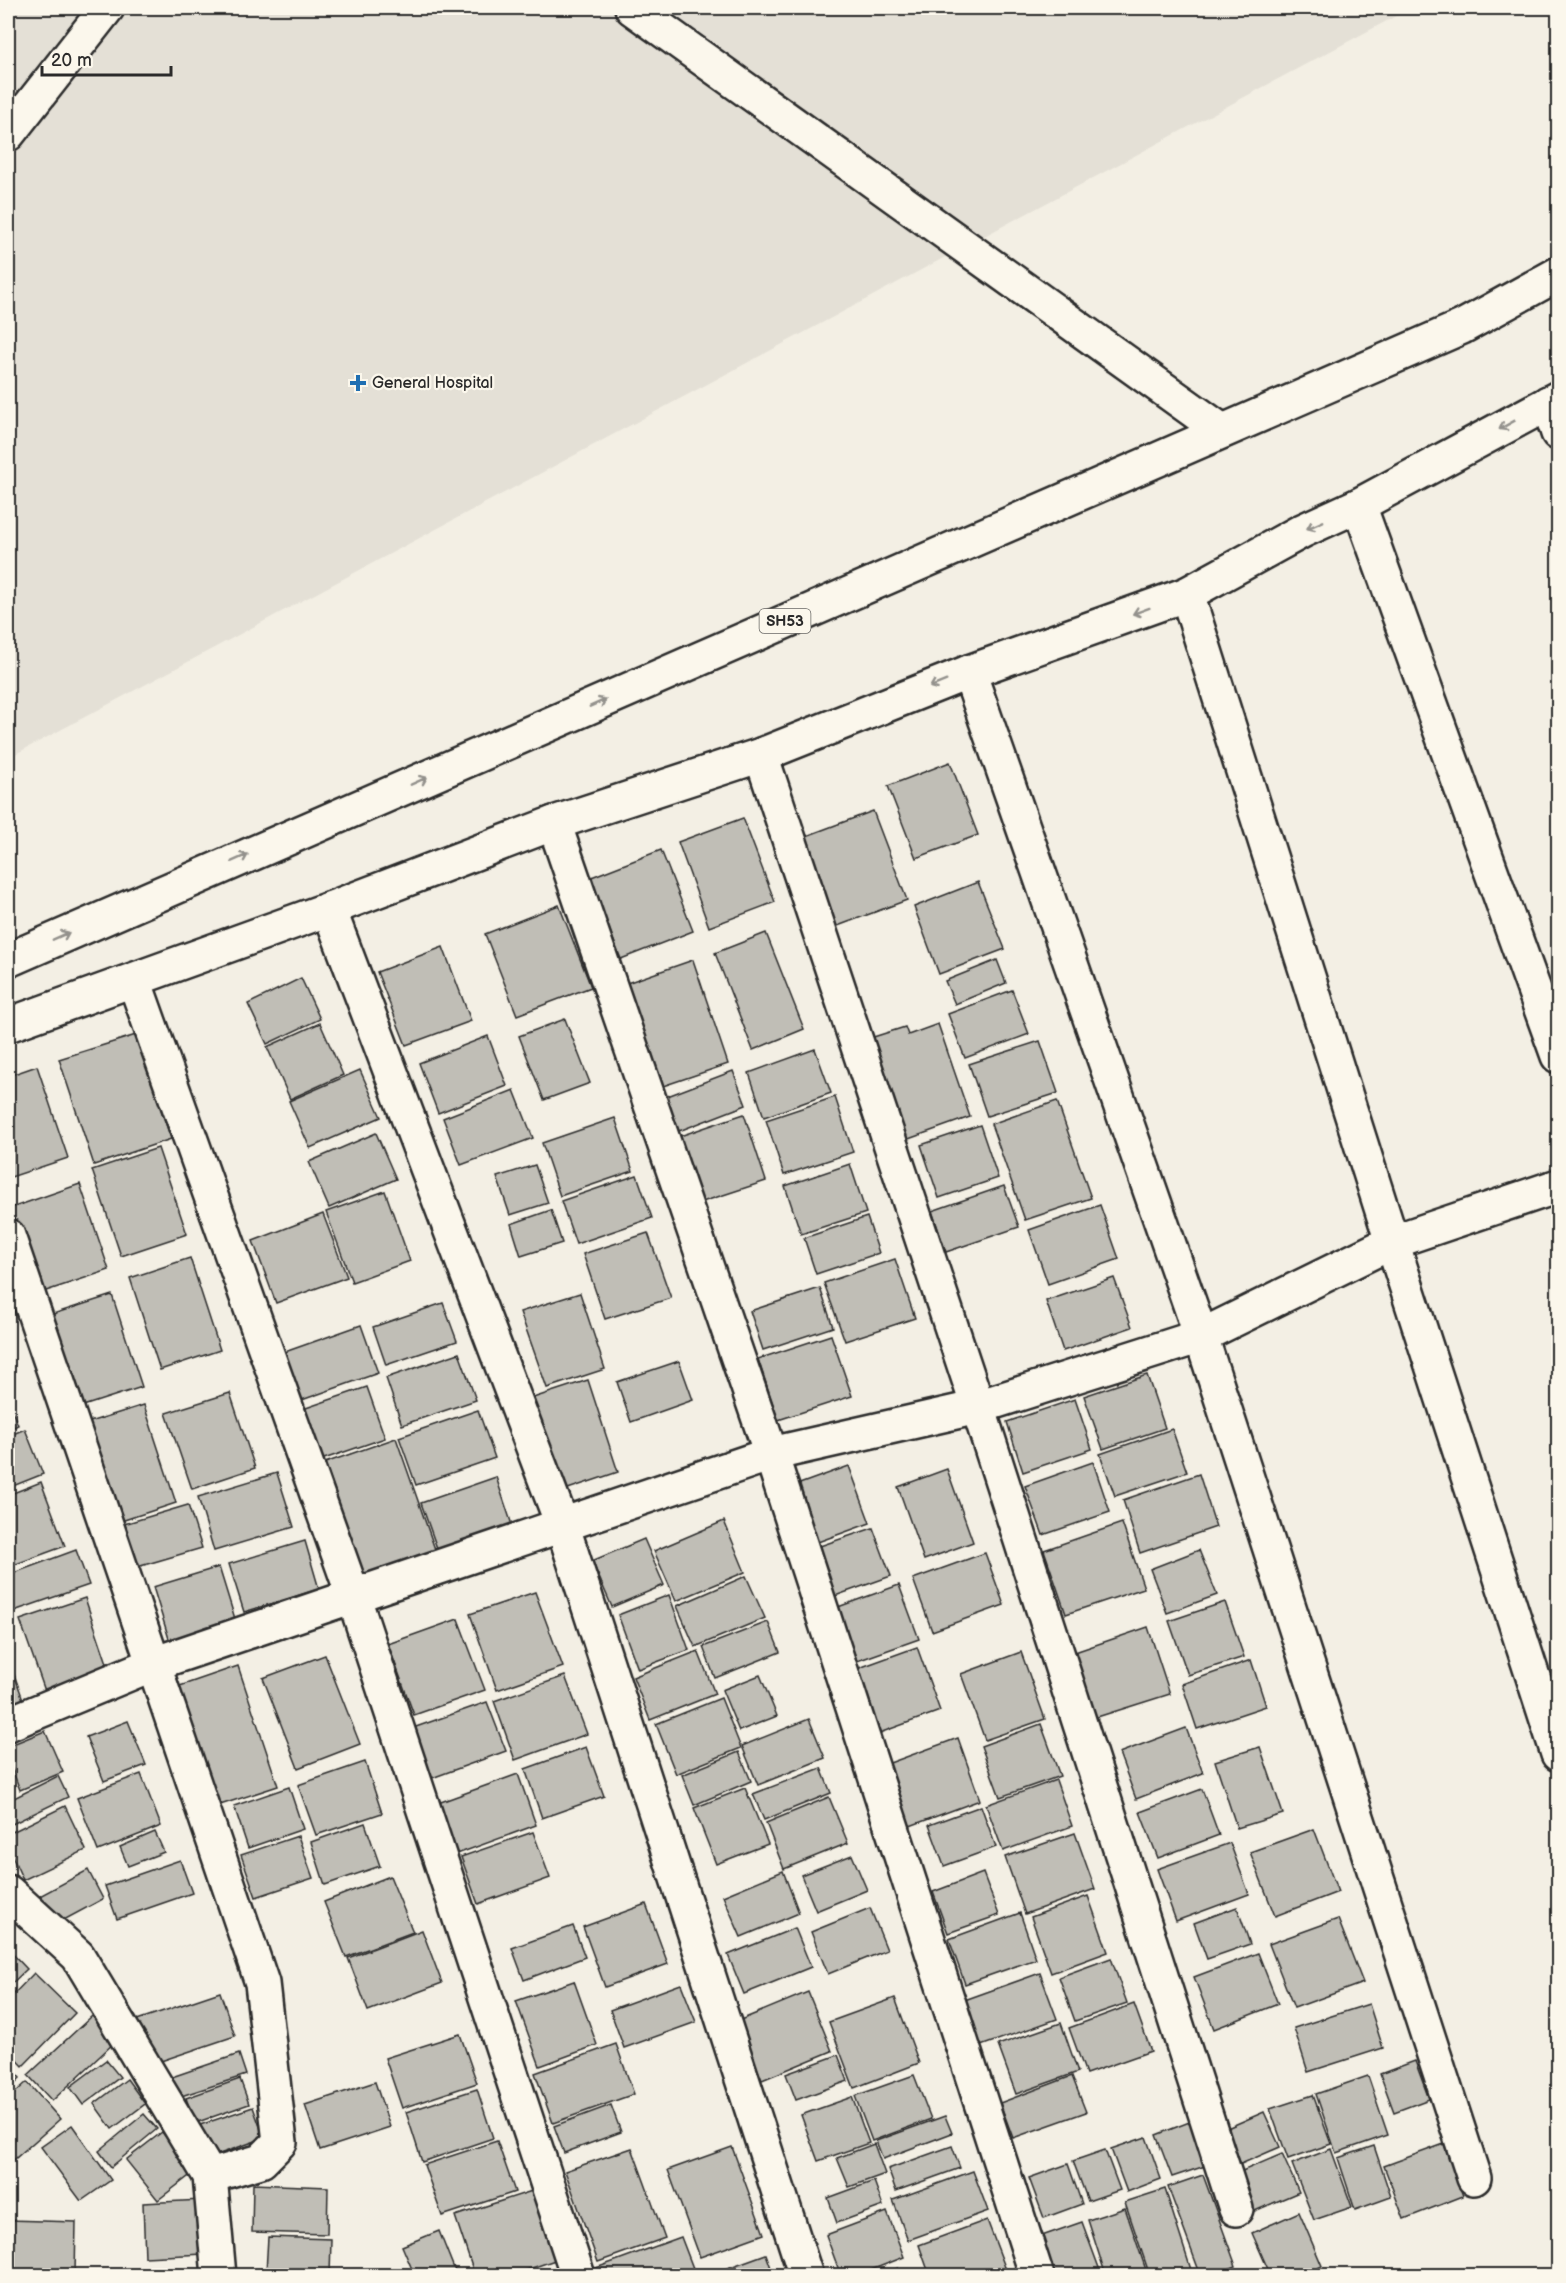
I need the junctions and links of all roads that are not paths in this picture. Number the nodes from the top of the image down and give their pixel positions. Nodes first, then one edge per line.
1 (107, 8) edge
2 (632, 8) edge
3 (8, 134) edge
4 (1558, 274) edge
5 (1555, 411) edge
6 (1222, 431) junction
7 (1359, 505) junction
8 (1187, 594) junction
9 (969, 672) junction
10 (761, 755) junction
11 (554, 823) junction
12 (328, 909) junction
13 (8, 960) edge
14 (134, 980) junction
15 (8, 1024) edge
16 (1558, 1056) edge
17 (1558, 1186) edge
18 (8, 1236) edge
19 (1392, 1242) junction
20 (1201, 1336) junction
21 (978, 1407) junction
22 (771, 1454) junction
23 (562, 1524) junction
24 (353, 1595) junction
25 (153, 1664) junction
26 (8, 1724) edge
27 (1558, 1754) edge
28 (8, 1892) edge
29 (210, 2176) junction
30 (1474, 2178) dead end
31 (1236, 2209) dead end
32 (219, 2276) edge
33 (578, 2276) edge
34 (806, 2276) edge
35 (1037, 2276) edge

1 - 3 street
2 - 6 street
4 - 6 street, SH53
5 -> 7 street
13 -> 6 street, SH53
7 -> 8 street
7 - 16 street
8 -> 9 street
8 - 19 street
9 -> 10 street
9 - 20 street
10 - 11 street
10 - 21 street
11 - 12 street
11 - 22 street
12 - 14 street
12 - 23 street
14 - 15 street
14 - 24 street
17 - 19 street
18 - 25 street
19 - 20 street
19 - 27 street
20 - 21 street
20 - 30 street
21 - 22 street
21 - 31 street
22 - 23 street
22 - 35 street
23 - 24 street
23 - 34 street
24 - 25 street
24 - 33 street
25 - 26 street
25 - 29 street
28 - 29 street
29 - 32 street

